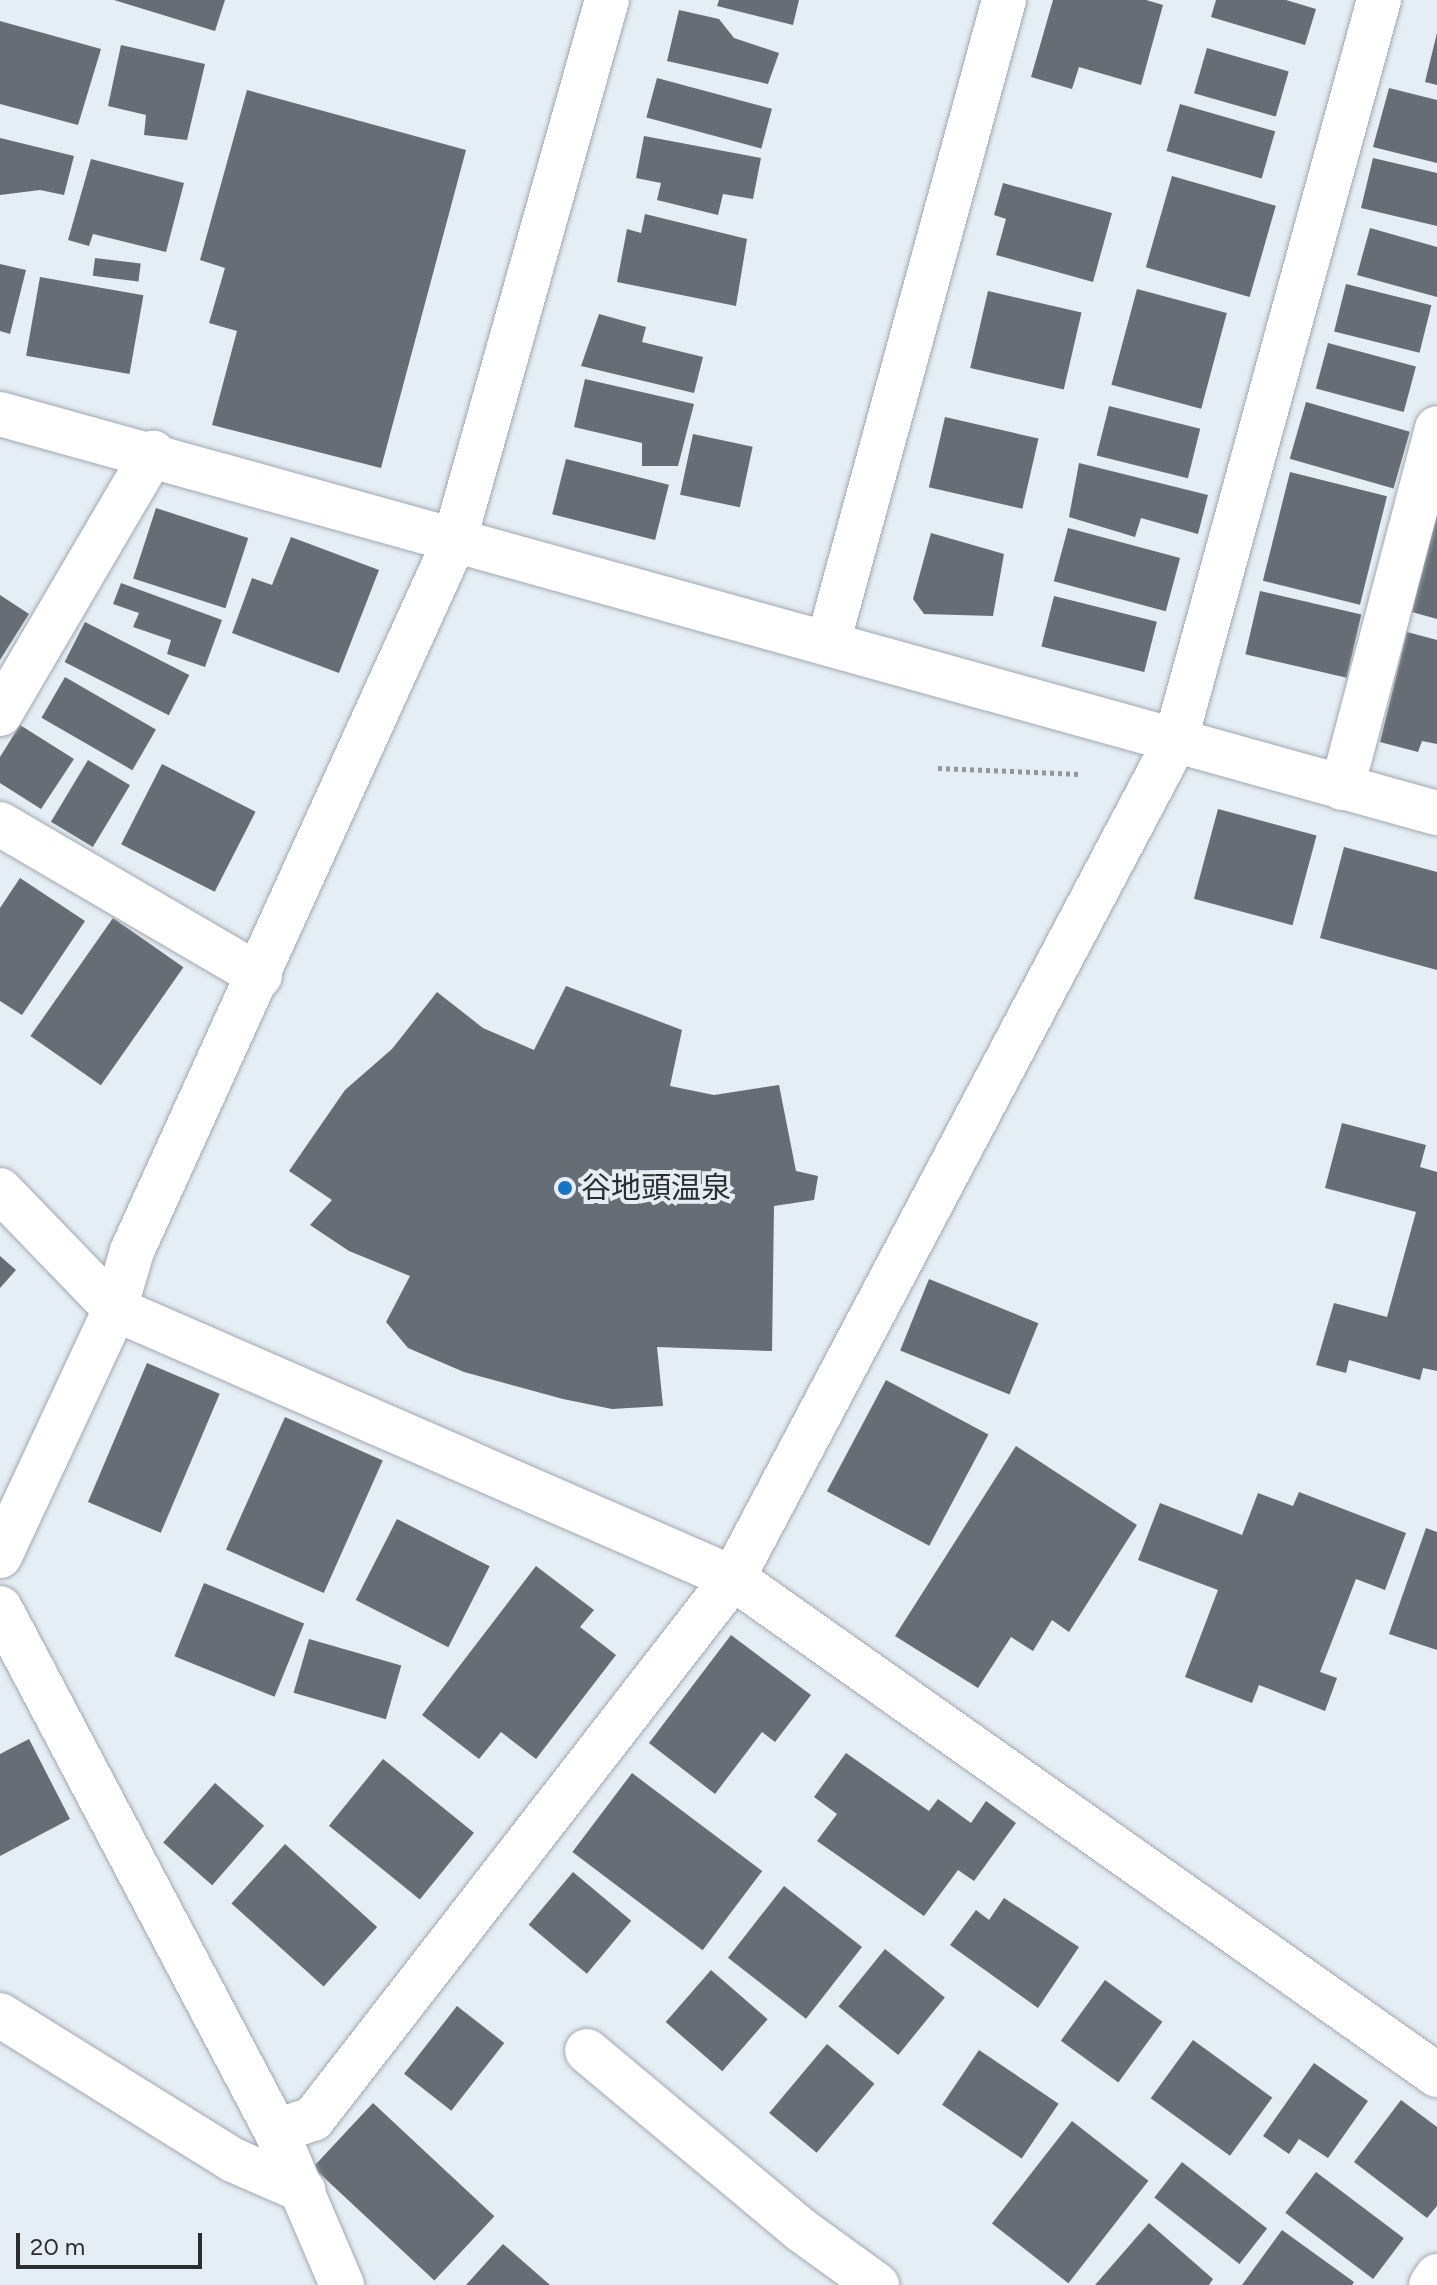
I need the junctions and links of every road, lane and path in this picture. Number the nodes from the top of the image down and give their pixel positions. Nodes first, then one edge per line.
1 (607, 0) edge
2 (1004, 0) edge
3 (1379, 0) edge
4 (0, 414) edge
5 (1437, 428) edge
6 (153, 453) junction
7 (454, 542) junction
8 (828, 643) junction
9 (0, 714) edge
10 (1175, 742) junction
11 (938, 768) dead end
12 (1085, 774) dead end
13 (1342, 788) junction
14 (1437, 813) edge
15 (0, 824) edge
16 (260, 976) junction
17 (0, 1190) edge
18 (115, 1309) junction
19 (0, 1556) edge
20 (733, 1578) junction
21 (0, 1608) edge
22 (0, 2015) edge
23 (587, 2051) dead end
24 (1437, 2075) edge
25 (276, 2131) junction
26 (304, 2191) junction
27 (1437, 2276) edge
28 (342, 2285) edge
29 (877, 2285) edge
30 (1431, 2285) edge

1 - 7 street
2 - 8 street
3 - 10 street
4 - 6 street
5 - 13 street
6 - 7 street
6 - 9 street
7 - 8 street
7 - 16 street
8 - 10 street
10 - 13 street
10 - 20 street
11 - 12 path
13 - 14 street
15 - 16 street
16 - 18 street
17 - 18 street
18 - 19 street
18 - 20 street
20 - 24 street
20 - 25 street
21 - 25 street
22 - 26 street
23 - 29 street
25 - 26 street
26 - 28 street
27 - 30 street

